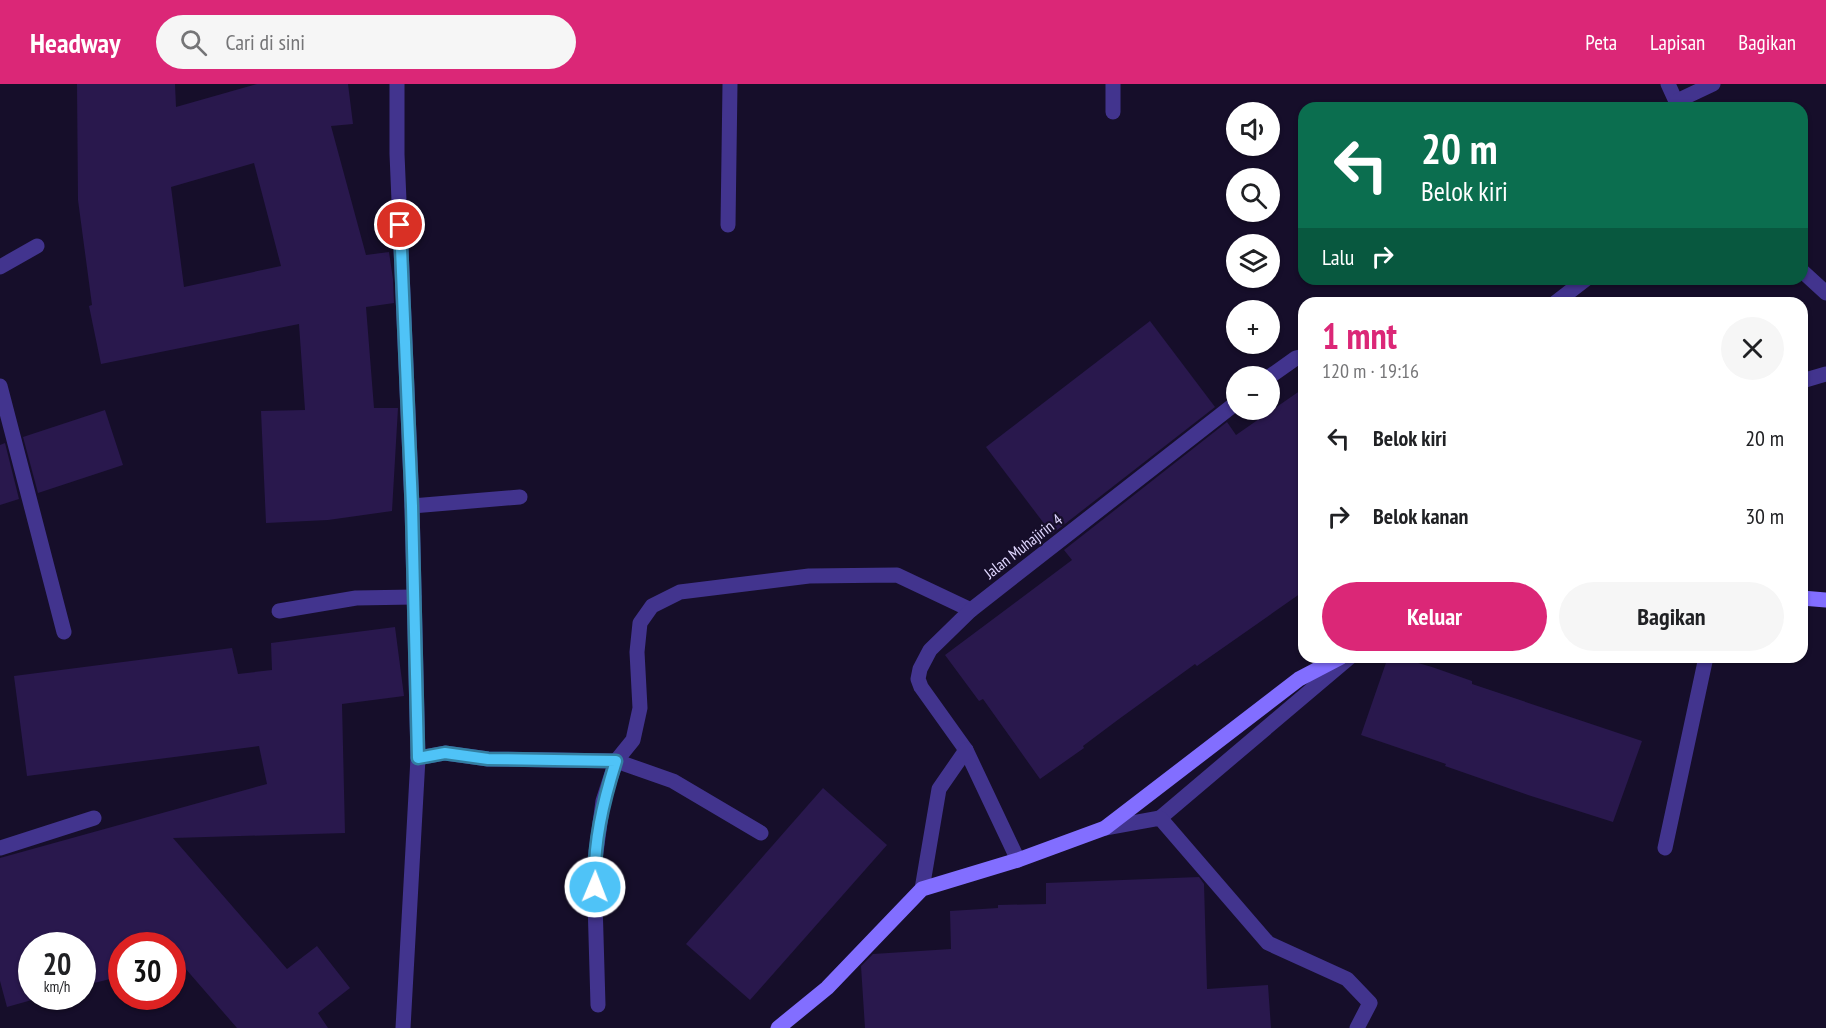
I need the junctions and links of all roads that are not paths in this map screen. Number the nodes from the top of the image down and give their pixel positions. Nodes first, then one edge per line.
1 (397, 84) edge
2 (730, 84) edge
3 (1113, 84) edge
4 (1668, 84) edge
5 (1713, 84) edge
6 (1677, 102) edge
7 (1683, 102) edge
8 (1113, 112) dead end
9 (728, 225) dead end
10 (37, 246) dead end
11 (0, 267) edge
12 (1808, 276) edge
13 (1578, 285) edge
14 (1826, 293) edge
15 (1563, 297) edge
16 (1298, 358) edge
17 (1280, 369) edge
18 (1826, 374) edge
19 (1808, 379) edge
20 (0, 386) edge
21 (1226, 411) edge
22 (520, 497) dead end
23 (412, 506) junction
24 (414, 597) junction
25 (1808, 598) edge
26 (1826, 600) edge
27 (971, 610) junction
28 (279, 611) dead end
29 (64, 632) dead end
30 (1330, 663) edge
31 (1343, 663) edge
32 (1705, 663) edge
33 (966, 750) junction
34 (418, 758) junction
35 (616, 761) junction
36 (94, 818) dead end
37 (1160, 818) junction
38 (1105, 828) junction
39 (761, 833) dead end
40 (0, 848) edge
41 (1665, 848) dead end
42 (1018, 860) junction
43 (922, 889) junction
44 (598, 1005) dead end
45 (403, 1028) edge
46 (778, 1028) edge
47 (1357, 1028) edge

1 - 23 street
2 - 9 street
3 - 8 street
4 - 6 street
5 - 7 street
10 - 11 street
12 - 14 street
13 - 15 street
16 - 17 street
18 - 19 street
20 - 29 street
21 - 27 street, Jalan Muhajirin 4
22 - 23 street
23 - 24 street
24 - 28 street
24 - 34 street
25 - 26 street
27 - 33 street, Jalan Muhajirin 4
27 - 35 street
30 - 38 street
31 - 37 street
32 - 41 street
33 - 42 street
33 - 43 street
34 - 35 street
34 - 45 street
35 - 39 street
35 - 44 street
36 - 40 street
37 - 38 street
37 - 47 street
38 - 42 street
42 - 43 street
43 - 46 street

